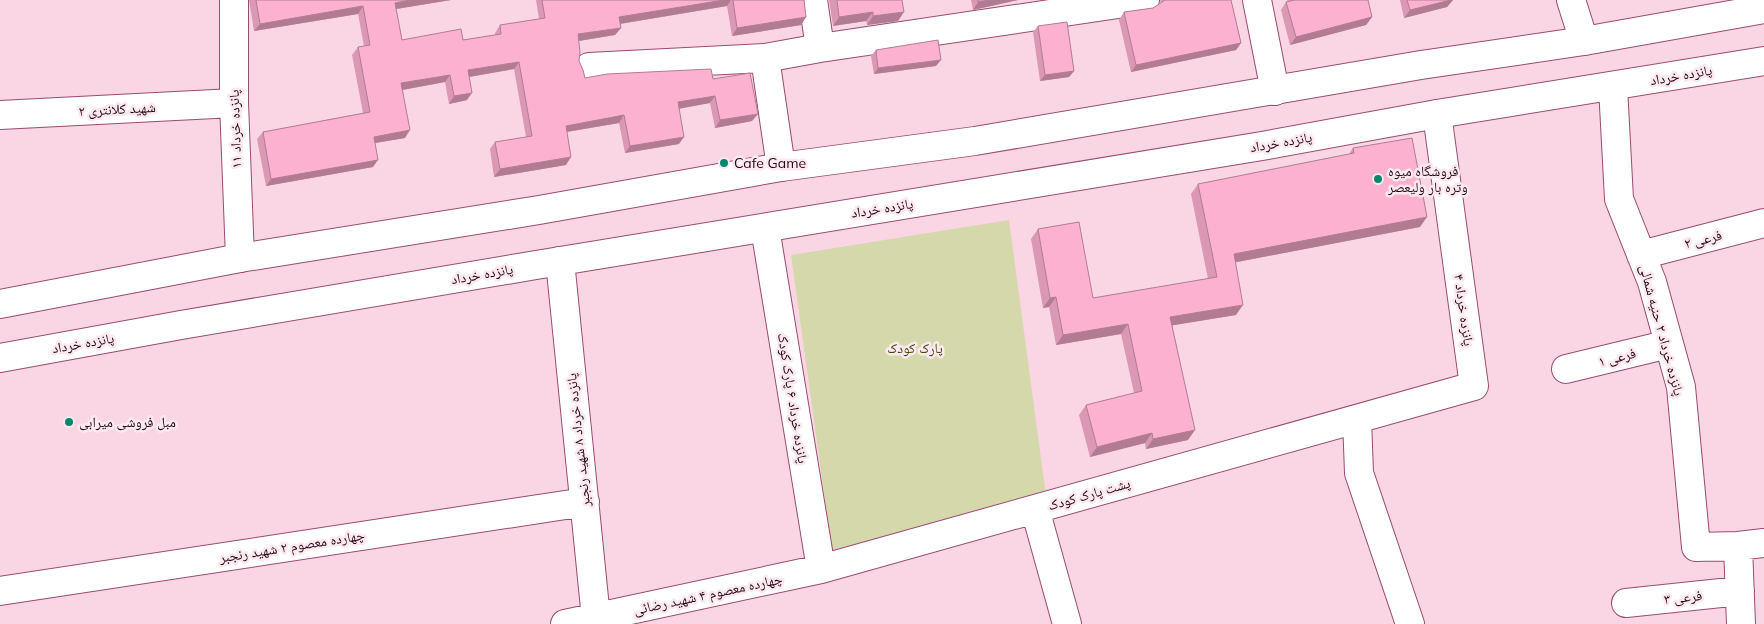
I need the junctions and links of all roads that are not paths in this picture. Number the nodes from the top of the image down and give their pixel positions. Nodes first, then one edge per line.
1 (234, 0) edge
2 (813, 0) edge
3 (1144, 0) edge
4 (1257, 0) edge
5 (1571, 0) edge
6 (1764, 9) edge
7 (1584, 40) junction
8 (820, 48) junction
9 (765, 58) junction
10 (1764, 60) edge
11 (589, 67) dead end
12 (1613, 87) junction
13 (1275, 91) junction
14 (234, 103) junction
15 (1437, 114) junction
16 (0, 115) edge
17 (781, 167) junction
18 (1764, 223) edge
19 (764, 228) junction
20 (1641, 255) junction
21 (240, 258) junction
22 (560, 261) junction
23 (0, 304) edge
24 (1669, 344) junction
25 (0, 358) edge
26 (1566, 369) dead end
27 (1357, 419) junction
28 (585, 502) junction
29 (1034, 509) junction
30 (1751, 544) edge
31 (821, 569) junction
32 (0, 591) edge
33 (1740, 591) junction
34 (1626, 603) dead end
35 (597, 621) edge
36 (565, 624) edge
37 (1067, 624) edge
38 (1410, 624) edge
39 (1741, 624) edge

1 - 14 street, پانزده خرداد ۱۱
2 - 8 street
3 - 8 street
4 - 13 street
5 - 7 street
6 - 7 street
7 - 13 street
8 - 9 street
9 - 11 street
9 - 17 street
10 - 12 street, پانزده خرداد
12 - 15 street, پانزده خرداد
12 - 20 street, پانزده خرداد ۲ حنیه شمالی
13 - 17 street
14 - 16 street, شهید کلانتری ۲
14 - 21 street, پانزده خرداد ۱۱
15 - 19 street, پانزده خرداد
15 - 27 street, پانزده خرداد ۴
17 - 21 street
18 - 20 street, فرعی ۲
19 - 22 street, پانزده خرداد
19 - 31 street, پانزده خرداد ۶ پارک کودک
20 - 24 street, پانزده خرداد ۲ حنیه شمالی
21 - 23 street
22 - 25 street, پانزده خرداد
22 - 28 street, پانزده خرداد ۸ شهید رنجبر
24 - 26 street, فرعی ۱
24 - 30 street, پانزده خرداد ۲ حنیه شمالی
27 - 29 street, پشت پارک کودک
27 - 38 street
28 - 32 street, چهارده معصوم ۲ شهید رنجبر
28 - 35 street, پانزده خرداد ۸ شهید رنجبر
29 - 31 street, پشت پارک کودک
29 - 37 street
30 - 33 street, پانزده خرداد ۲ حنیه شمالی
31 - 35 street, چهارده معصوم ۴ شهید رضائی
33 - 34 street, فرعی ۳
33 - 39 street, پانزده خرداد ۲ حنیه شمالی
35 - 36 street, چهارده معصوم ۴ شهید رضائی

